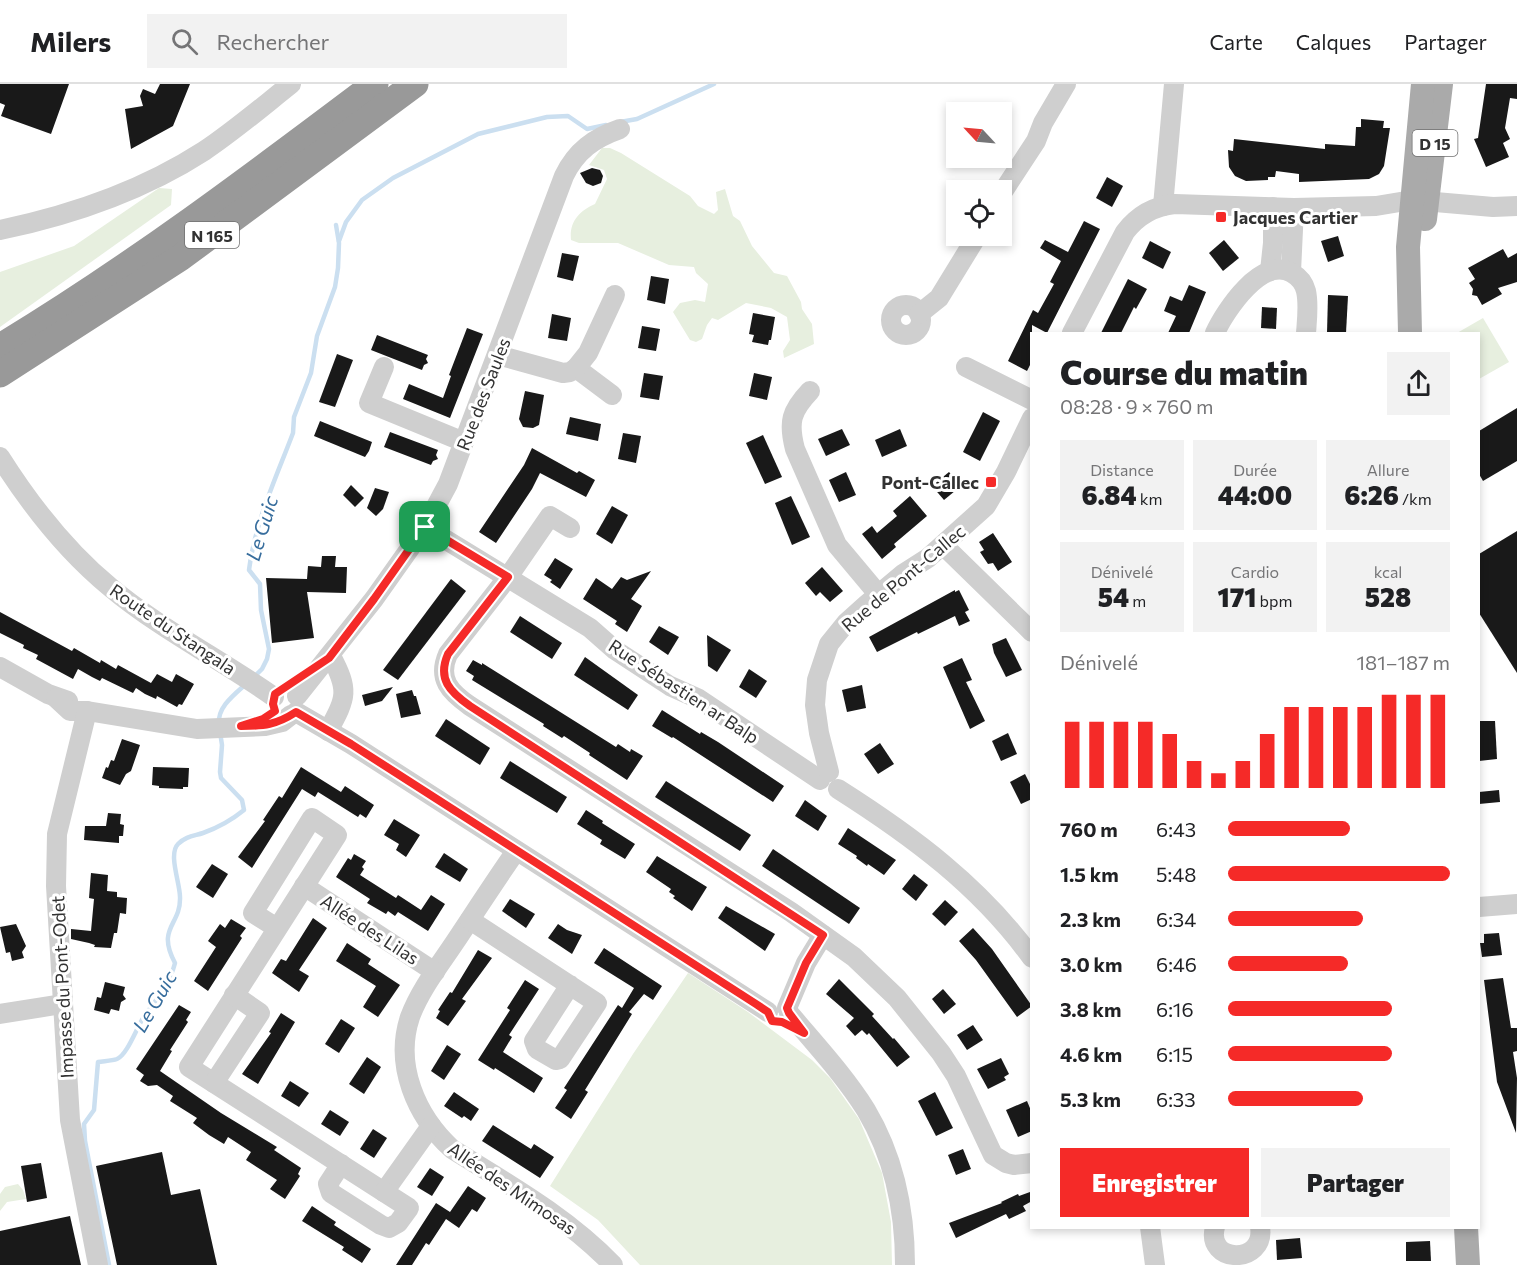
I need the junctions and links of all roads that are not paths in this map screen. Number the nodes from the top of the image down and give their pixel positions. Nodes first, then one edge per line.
1 (291, 84) edge
2 (375, 84) edge
3 (415, 84) edge
4 (1066, 84) edge
5 (1174, 84) edge
6 (1424, 84) edge
7 (1441, 84) edge
8 (620, 129) dead end
9 (1010, 180) edge
10 (1420, 201) junction
11 (1163, 206) junction
12 (1517, 206) edge
13 (1273, 207) junction
14 (1294, 208) junction
15 (0, 230) edge
16 (971, 246) edge
17 (1270, 271) junction
18 (1291, 272) junction
19 (615, 295) dead end
20 (920, 314) dead end
21 (1073, 332) edge
22 (1216, 332) edge
23 (1306, 332) edge
24 (1410, 332) edge
25 (0, 347) edge
26 (498, 355) junction
27 (384, 367) dead end
28 (966, 367) dead end
29 (576, 368) junction
30 (0, 374) edge
31 (810, 391) dead end
32 (612, 395) dead end
33 (1030, 399) edge
34 (1030, 422) edge
35 (464, 442) junction
36 (0, 457) edge
37 (425, 527) junction
38 (570, 528) dead end
39 (942, 545) junction
40 (508, 577) junction
41 (878, 594) junction
42 (1030, 630) edge
43 (330, 657) junction
44 (0, 667) edge
45 (277, 697) junction
46 (87, 711) junction
47 (323, 728) junction
48 (829, 780) junction
49 (516, 851) junction
50 (304, 886) junction
51 (1517, 904) edge
52 (1480, 907) edge
53 (470, 920) junction
54 (277, 928) junction
55 (823, 935) junction
56 (1030, 955) edge
57 (435, 972) junction
58 (570, 985) dead end
59 (234, 995) junction
60 (62, 1004) junction
61 (779, 1010) junction
62 (0, 1014) edge
63 (214, 1083) junction
64 (430, 1126) junction
65 (1030, 1163) edge
66 (341, 1164) junction
67 (384, 1192) junction
68 (1154, 1229) edge
69 (1215, 1229) edge
70 (1260, 1229) edge
71 (1466, 1229) edge
72 (98, 1265) edge
73 (613, 1265) edge
74 (905, 1265) edge
75 (1155, 1265) edge
76 (1468, 1265) edge

1 - 15 street
2 - 25 highway, N 165
3 - 30 highway, N 165
4 - 9 street
5 - 11 street
6 - 10 main road, D 15
7 - 10 main road, D 15
8 - 26 street, Rue des Saules
10 - 12 street
10 - 14 street
10 - 24 main road, D 15
11 - 13 street
11 - 21 street
13 - 14 street
13 - 17 street
14 - 18 street
16 - 20 street
17 - 18 street
17 - 22 street
18 - 23 street
19 - 29 street
26 - 29 street
26 - 35 street, Rue des Saules
27 - 35 street
28 - 33 street
29 - 32 street
31 - 41 street
34 - 39 street, Rue de Pont-Callec
35 - 37 street, Rue des Saules
36 - 45 street, Route du Stangala
37 - 40 street, Rue Sébastien ar Balp
37 - 43 street, Rue des Saules
38 - 40 street
39 - 41 street, Rue de Pont-Callec
39 - 42 street
40 - 48 street, Rue Sébastien ar Balp
40 - 55 street
41 - 48 street, Rue de Pont-Callec
43 - 45 street, Rue des Saules
43 - 47 street
44 - 46 street
45 - 46 street
45 - 47 street, Route du Stangala
46 - 60 street, Impasse du Pont-Odet
47 - 49 street, Route du Stangala
48 - 56 street, Rue Sébastien ar Balp
49 - 53 street, Allée des Mimosas
49 - 61 street, Route du Stangala
50 - 54 street, Allée des Lilas
50 - 54 street, Allée des Lilas
50 - 57 street, Allée des Lilas
51 - 52 street
53 - 57 street, Allée des Mimosas
53 - 58 street
54 - 59 street, Allée des Lilas
55 - 61 street
55 - 65 street
57 - 64 street, Allée des Mimosas
59 - 63 street, Allée des Lilas
59 - 63 street
60 - 62 street
60 - 72 street, Impasse du Pont-Odet
61 - 74 street, Route du Stangala
63 - 66 street, Allée des Lilas
64 - 67 street
64 - 73 street, Allée des Mimosas
66 - 67 street, Allée des Lilas
66 - 67 street, Allée des Lilas
68 - 75 street
69 - 70 street
71 - 76 main road

